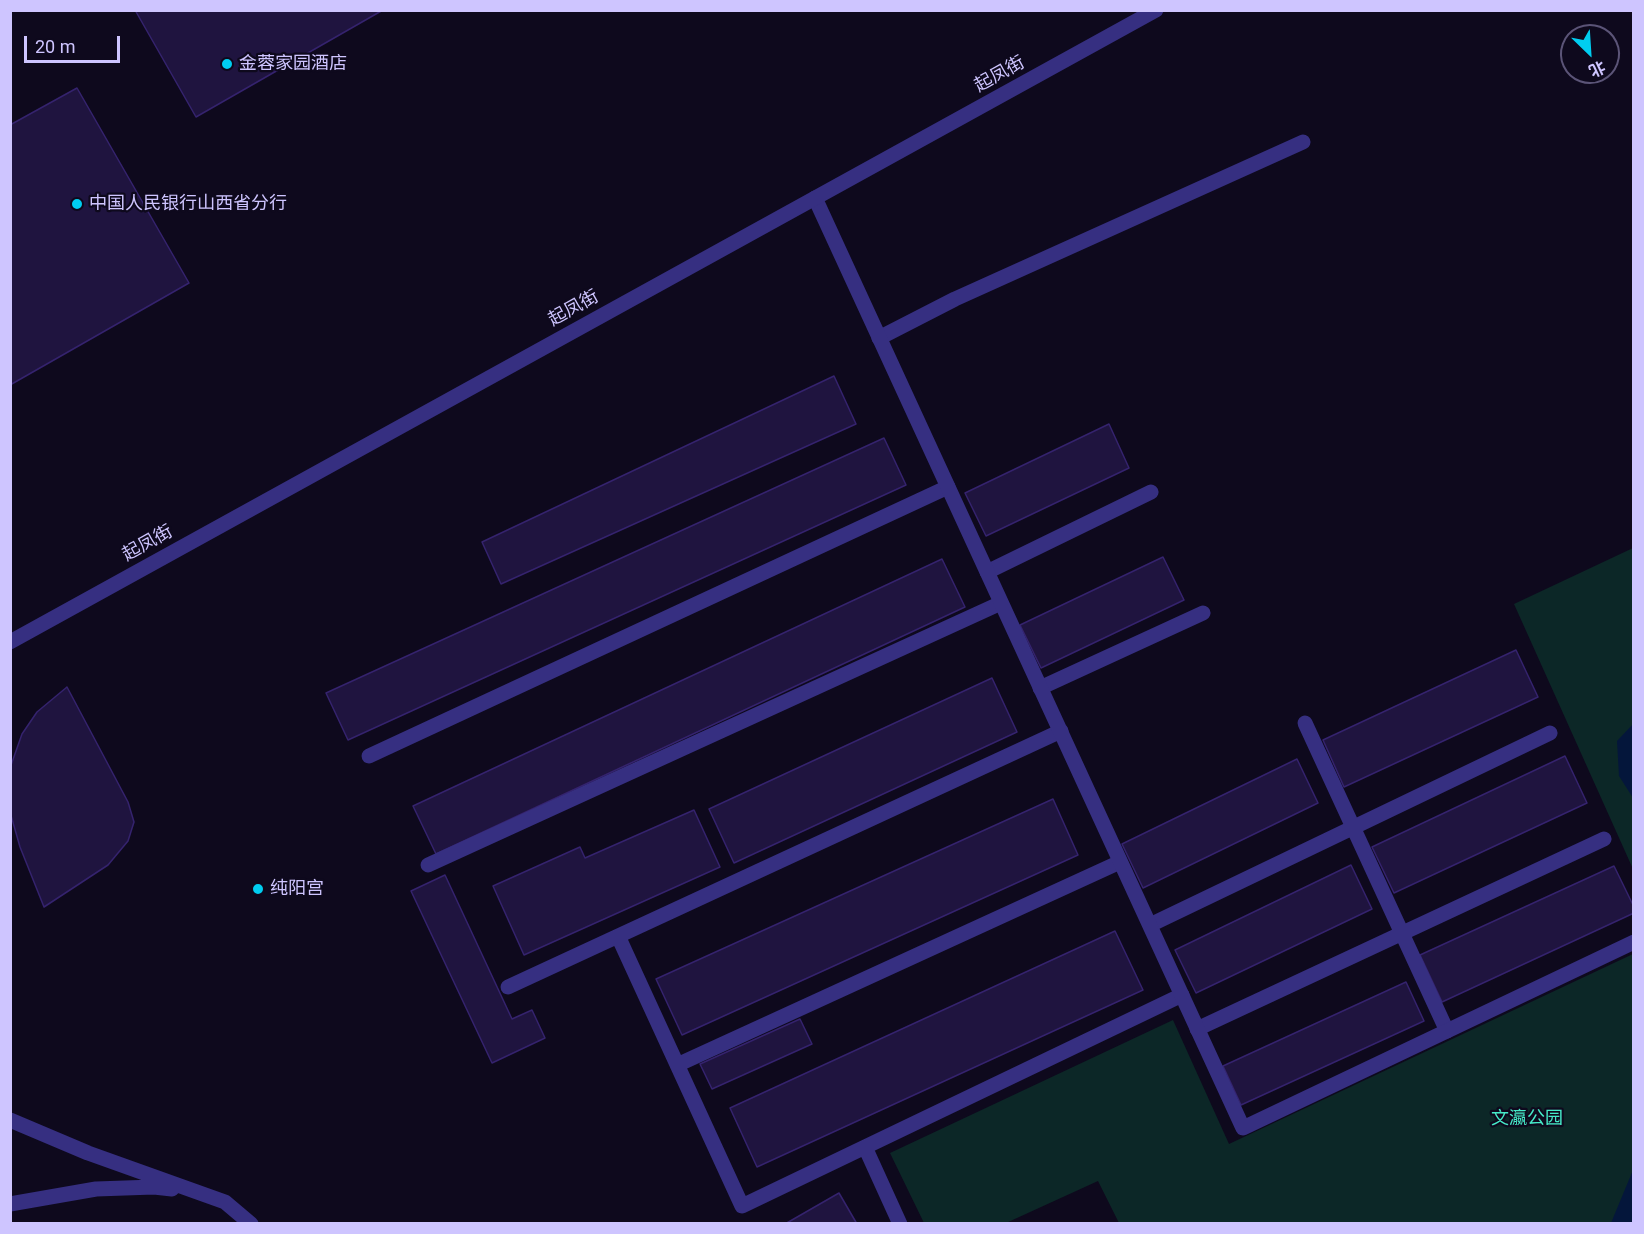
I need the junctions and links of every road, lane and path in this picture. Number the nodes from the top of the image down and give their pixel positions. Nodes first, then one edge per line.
1 (1156, 10) edge
2 (1303, 142) dead end
3 (815, 198) junction
4 (879, 338) junction
5 (948, 487) junction
6 (1150, 492) dead end
7 (987, 572) junction
8 (1001, 603) junction
9 (1203, 613) dead end
10 (10, 642) edge
11 (1040, 688) junction
12 (1305, 723) dead end
13 (1061, 731) junction
14 (1550, 733) dead end
15 (369, 756) dead end
16 (1353, 828) junction
17 (1604, 839) dead end
18 (1120, 862) junction
19 (428, 865) dead end
20 (1150, 925) junction
21 (1402, 933) junction
22 (618, 936) junction
23 (1634, 942) edge
24 (508, 987) dead end
25 (1182, 995) junction
26 (1197, 1029) junction
27 (1447, 1031) junction
28 (677, 1065) junction
29 (10, 1120) edge
30 (865, 1147) junction
31 (205, 1193) junction
32 (10, 1204) edge
33 (250, 1224) edge
34 (900, 1224) edge

1 - 3 street, 起凤街
2 - 4 street
3 - 4 street
3 - 10 street, 起凤街
4 - 5 street
5 - 7 street
5 - 15 street
6 - 7 street
7 - 8 street
8 - 11 street
8 - 19 street
9 - 11 street
11 - 13 street
12 - 16 street
13 - 18 street
13 - 22 street
14 - 16 street
16 - 20 street
16 - 21 street
17 - 21 street
18 - 20 street
18 - 28 street
20 - 25 street
21 - 26 street
21 - 27 street
22 - 24 street
22 - 28 street
23 - 27 street
25 - 26 street
25 - 30 street
26 - 27 street
28 - 30 street
29 - 31 street
30 - 34 street
31 - 32 street
31 - 33 street

